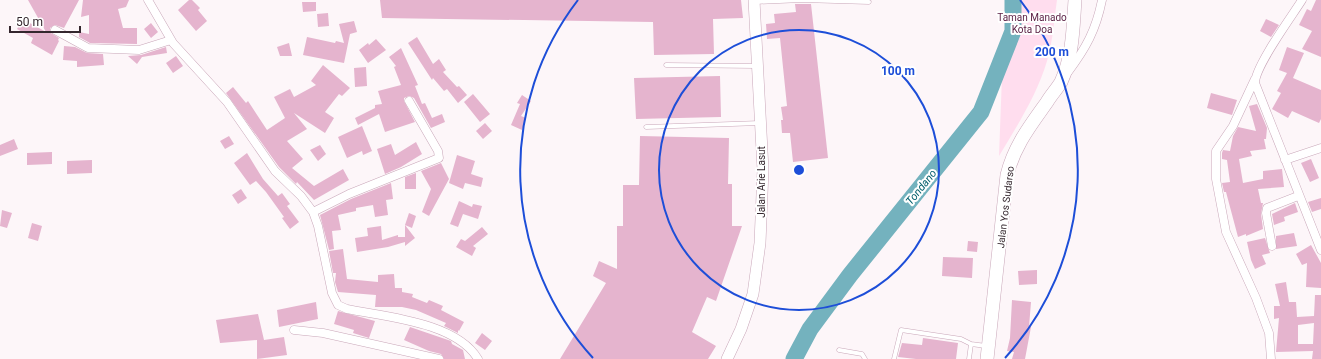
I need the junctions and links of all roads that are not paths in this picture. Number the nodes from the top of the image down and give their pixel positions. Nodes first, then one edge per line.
1 (148, 0) edge
2 (822, 0) edge
3 (1075, 0) edge
4 (1102, 0) edge
5 (1302, 0) edge
6 (754, 1) edge
7 (869, 2) dead end
8 (55, 30) dead end
9 (171, 40) junction
10 (666, 65) dead end
11 (758, 66) junction
12 (1255, 79) junction
13 (1060, 82) junction
14 (409, 100) dead end
15 (761, 123) junction
16 (646, 127) dead end
17 (1321, 148) edge
18 (1285, 160) junction
19 (1298, 196) junction
20 (313, 212) junction
21 (1272, 246) dead end
22 (1321, 250) edge
23 (294, 330) dead end
24 (971, 344) junction
25 (839, 350) dead end
26 (988, 353) edge
27 (439, 359) edge
28 (478, 359) edge
29 (727, 359) edge
30 (865, 359) edge
31 (894, 359) edge
32 (969, 359) edge
33 (1271, 359) edge

1 - 9 street
2 - 6 lane
2 - 7 lane
3 - 13 highway, Jalan Yos Sudarso
4 - 13 street
5 - 12 street
6 - 11 main road, Jalan Arie Lasut
8 - 9 street
9 - 20 street
10 - 11 lane
11 - 15 main road, Jalan Arie Lasut
12 - 18 street
12 - 33 street
13 - 26 highway, Jalan Yos Sudarso
14 - 20 street
15 - 16 lane
15 - 29 main road, Jalan Arie Lasut
17 - 18 street
18 - 19 street
19 - 21 street
19 - 22 street
20 - 28 street
23 - 27 street
24 - 26 lane
24 - 31 lane
24 - 32 lane
25 - 30 lane

